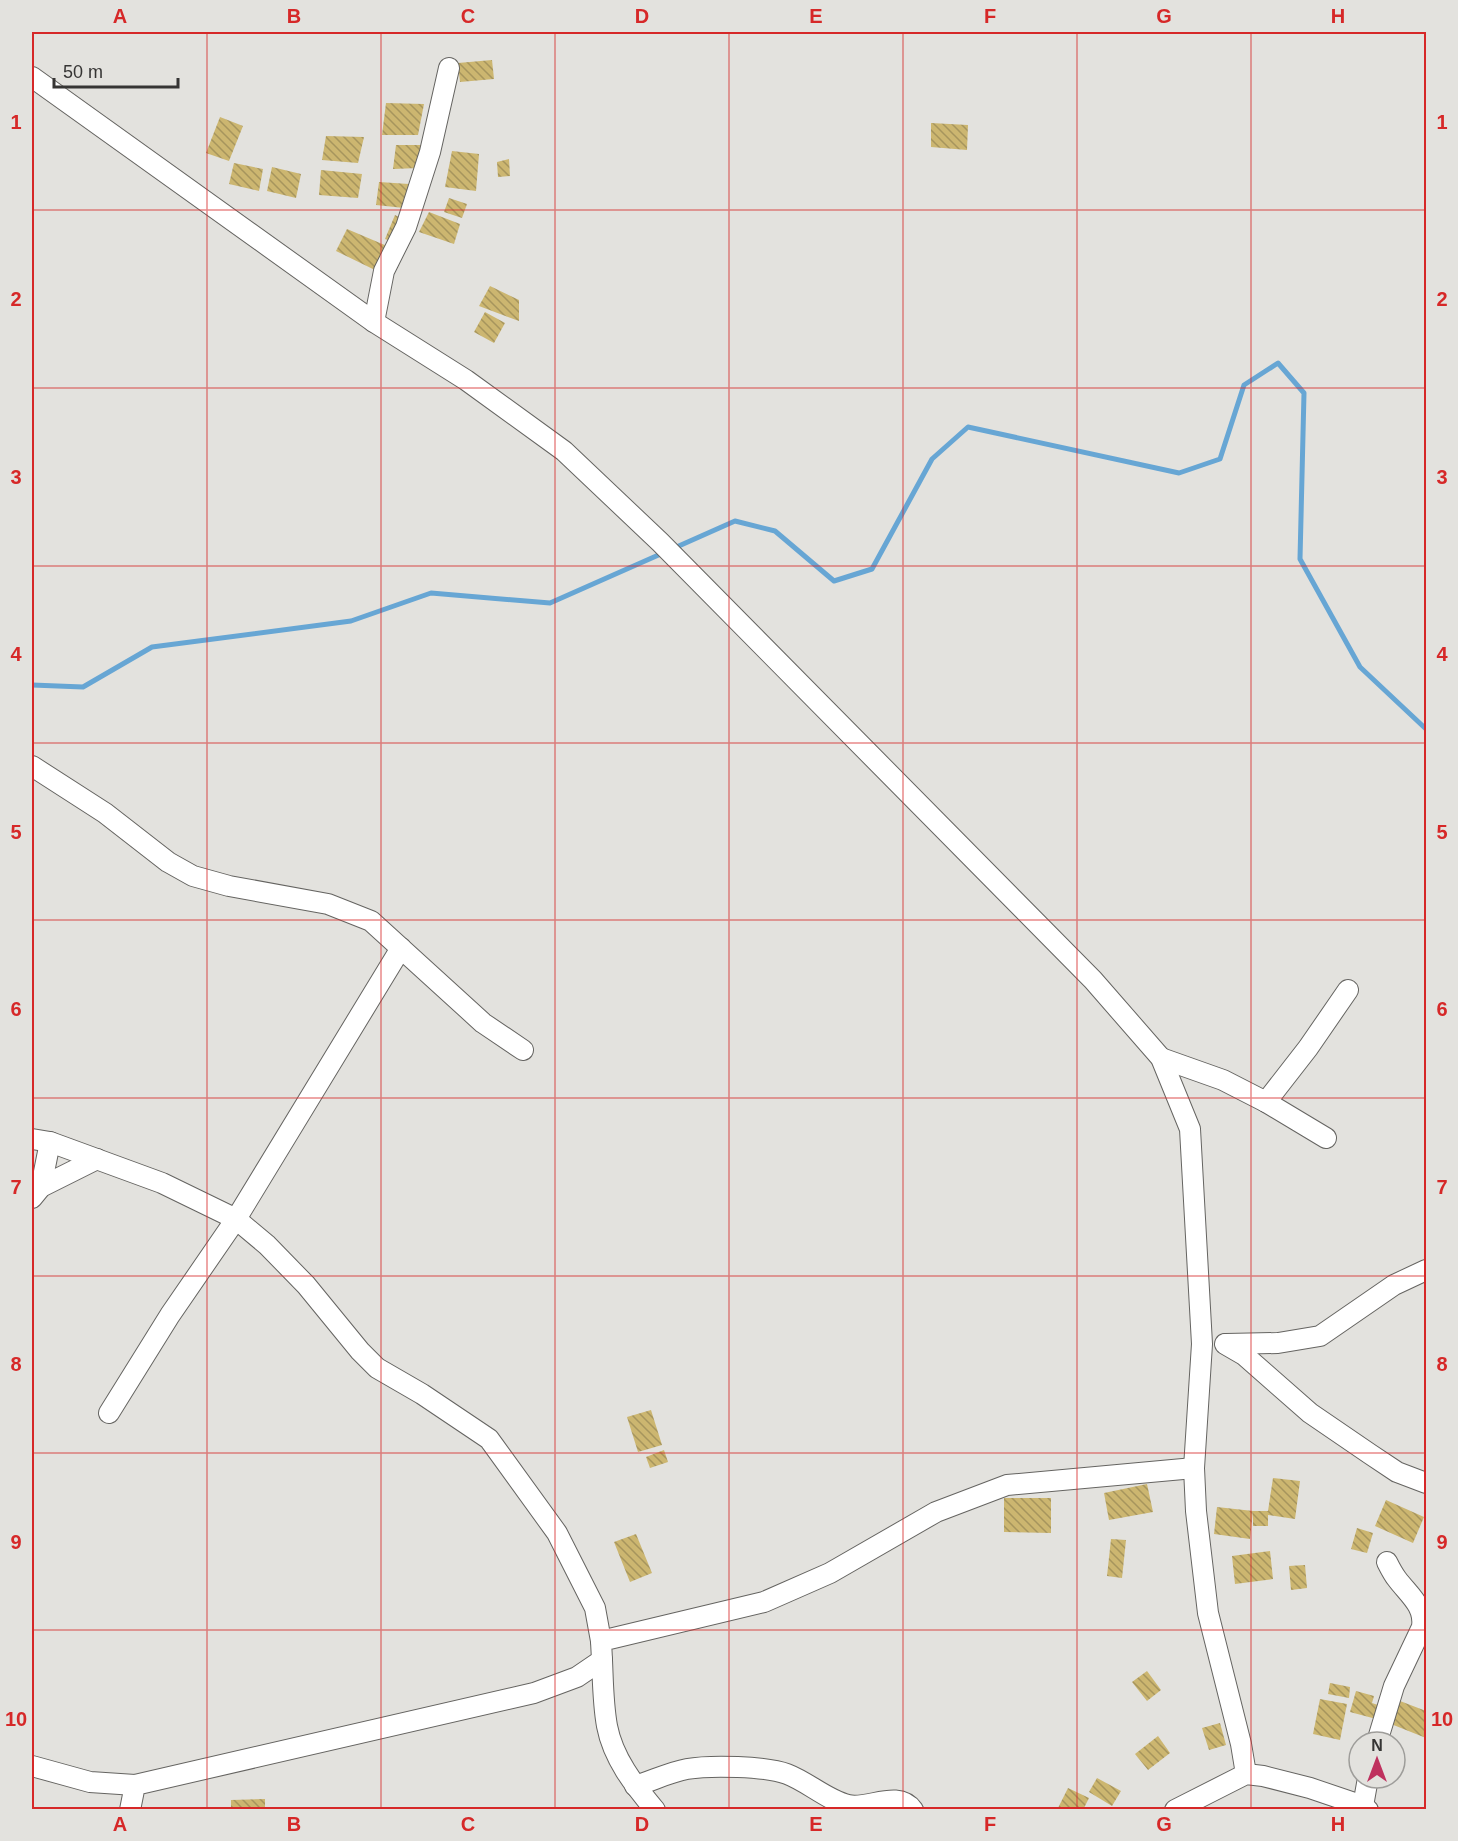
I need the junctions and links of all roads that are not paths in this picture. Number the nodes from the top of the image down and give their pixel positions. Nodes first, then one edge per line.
1 (448, 68) dead end
2 (32, 77) edge
3 (374, 322) junction
4 (32, 766) edge
5 (401, 948) junction
6 (1348, 990) dead end
7 (523, 1050) dead end
8 (1161, 1058) junction
9 (1266, 1102) junction
10 (1326, 1138) dead end
11 (41, 1140) edge
12 (97, 1159) junction
13 (36, 1193) edge
14 (236, 1219) junction
15 (1426, 1270) edge
16 (1202, 1344) junction
17 (1225, 1344) junction
18 (109, 1413) dead end
19 (1194, 1468) junction
20 (1426, 1484) edge
21 (1387, 1562) dead end
22 (601, 1651) junction
23 (1381, 1730) edge
24 (32, 1766) edge
25 (1246, 1774) junction
26 (135, 1785) junction
27 (635, 1786) junction
28 (1367, 1790) edge
29 (1365, 1808) edge
30 (130, 1809) edge
31 (655, 1809) edge
32 (913, 1809) edge
33 (1175, 1809) edge

1 - 3 street
2 - 3 street
3 - 8 street
4 - 5 street
5 - 7 street
5 - 14 street
6 - 9 street
8 - 9 street
8 - 16 street
9 - 10 street
11 - 12 street
11 - 13 street
12 - 13 street
12 - 14 street
14 - 18 street
14 - 22 street
15 - 17 street
16 - 17 street
16 - 19 street
17 - 20 street
19 - 22 street
19 - 25 street
21 - 23 street
22 - 26 street
22 - 27 street
24 - 26 street
25 - 29 street
25 - 33 street
26 - 30 street
27 - 31 street
27 - 32 street
28 - 29 street

